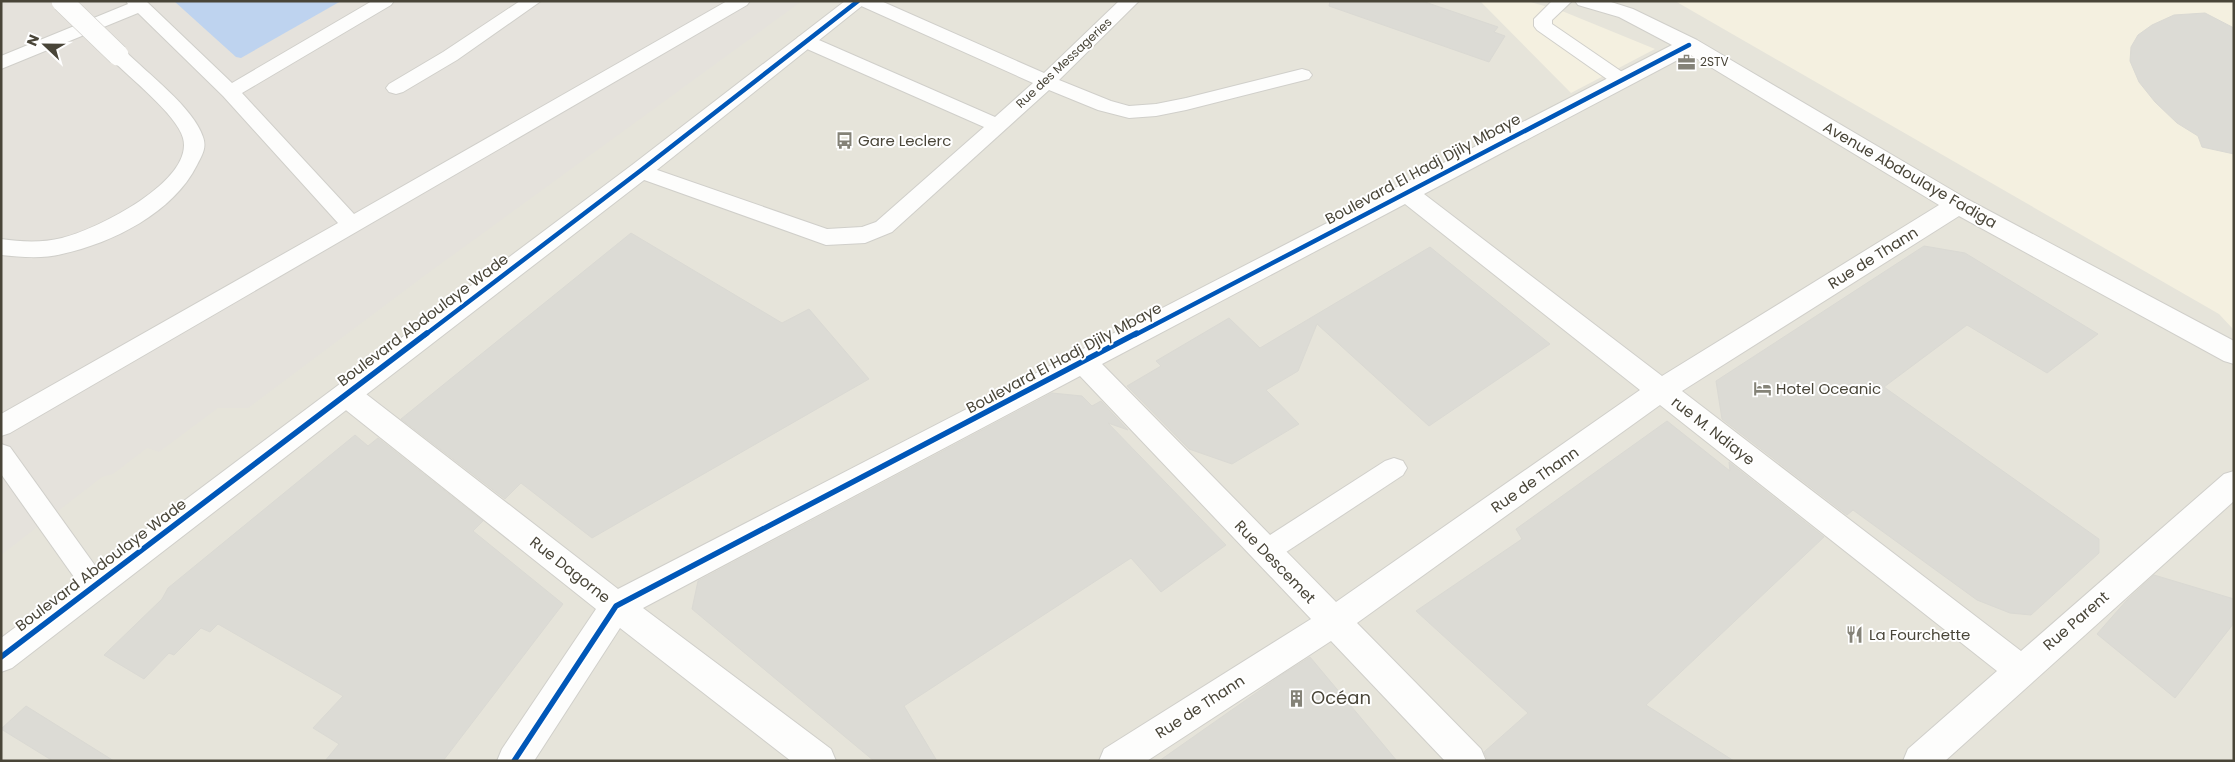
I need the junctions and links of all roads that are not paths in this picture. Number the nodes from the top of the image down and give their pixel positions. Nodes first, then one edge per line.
1 (62, 1) edge
2 (385, 1) edge
3 (532, 1) edge
4 (741, 1) edge
5 (858, 1) edge
6 (866, 1) edge
7 (1130, 1) edge
8 (1563, 1) edge
9 (1585, 1) edge
10 (138, 4) edge
11 (1621, 7) edge
12 (80, 18) junction
13 (805, 41) junction
14 (1688, 45) junction
15 (1, 54) edge
16 (1, 63) edge
17 (1302, 74) dead end
18 (1621, 80) junction
19 (1047, 81) junction
20 (396, 88) dead end
21 (230, 92) junction
22 (997, 125) junction
23 (640, 171) junction
24 (1405, 192) junction
25 (1958, 205) junction
26 (352, 225) junction
27 (1, 248) edge
28 (2234, 354) edge
29 (1084, 362) junction
30 (1661, 390) junction
31 (346, 395) junction
32 (1, 426) edge
33 (1, 454) edge
34 (1394, 468) dead end
35 (2234, 483) edge
36 (1265, 552) junction
37 (95, 586) junction
38 (616, 606) junction
39 (1333, 622) junction
40 (1, 656) edge
41 (2021, 670) junction
42 (514, 761) edge
43 (818, 761) edge
44 (1116, 761) edge
45 (1469, 761) edge
46 (1920, 761) edge

1 - 12 lane, bridge
2 - 21 lane
3 - 20 lane
4 - 26 lane
5 - 13 street, Boulevard Abdoulaye Wade
6 - 19 lane
7 - 19 lane, Rue des Messageries
8 - 18 lane
9 - 11 street, Avenue Abdoulaye Fadiga
10 - 16 lane
10 - 21 lane
11 - 14 street, Avenue Abdoulaye Fadiga
12 - 15 lane
12 - 27 lane, bridge
13 - 22 lane
13 - 23 street, Boulevard Abdoulaye Wade
14 - 18 street, Boulevard El Hadj Djily Mbaye
14 - 25 street, Avenue Abdoulaye Fadiga
17 - 19 lane
18 - 24 street, Boulevard El Hadj Djily Mbaye
19 - 22 lane, Rue des Messageries
21 - 26 lane
22 - 23 lane, Rue des Messageries
23 - 31 street, Boulevard Abdoulaye Wade
24 - 29 street, Boulevard El Hadj Djily Mbaye
24 - 30 street, rue M. Ndiaye
25 - 28 street, Avenue Abdoulaye Fadiga
25 - 30 street, Rue de Thann
26 - 32 lane
29 - 36 street, Rue Descemet
29 - 38 street, Boulevard El Hadj Djily Mbaye
30 - 39 street, Rue de Thann
30 - 41 street, rue M. Ndiaye
31 - 37 street, Boulevard Abdoulaye Wade
31 - 38 street, Rue Dagorne
33 - 37 lane
34 - 36 lane
35 - 41 street, Rue Parent
36 - 39 street, Rue Descemet
37 - 40 street, Boulevard Abdoulaye Wade
38 - 42 street, Boulevard El Hadj Djily Mbaye
38 - 43 street, Rue Dagorne
39 - 44 street, Rue de Thann
39 - 45 street, Rue Descemet
41 - 46 street, Rue Parent

